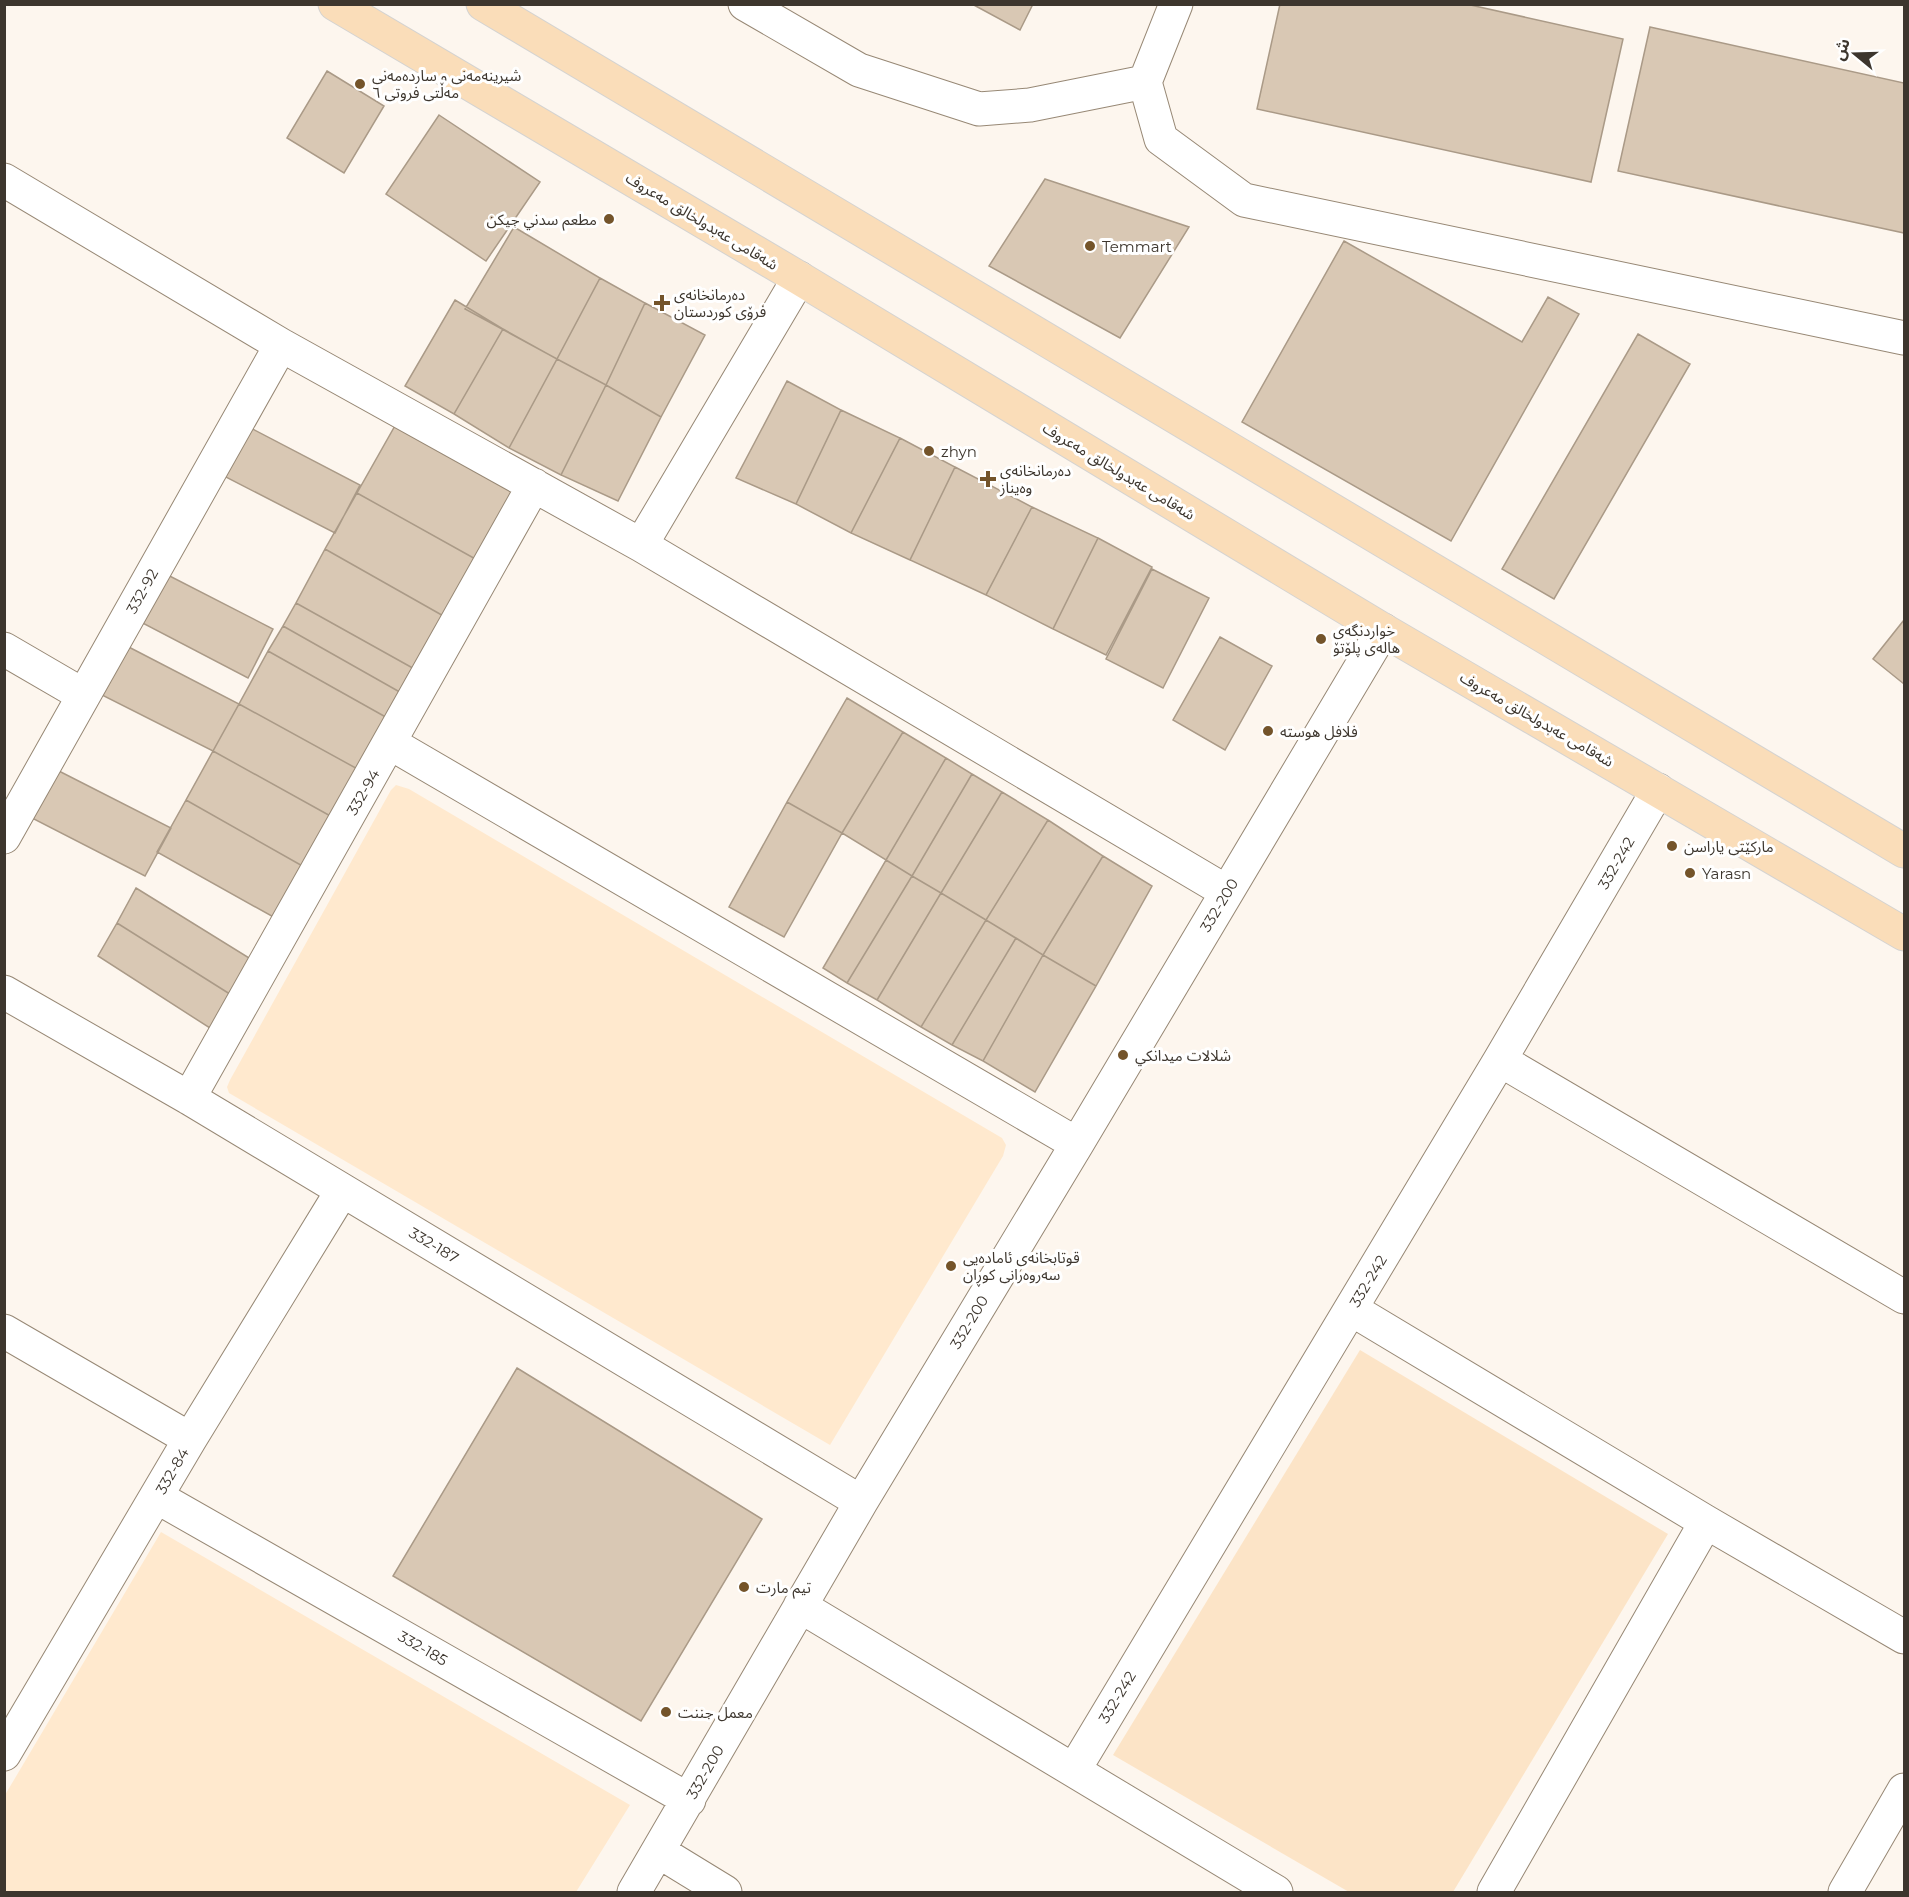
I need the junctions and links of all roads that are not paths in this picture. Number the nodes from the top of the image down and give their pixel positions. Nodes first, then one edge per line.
1 (335, 4) edge
2 (483, 4) edge
3 (745, 4) edge
4 (1176, 4) edge
5 (1145, 82) junction
6 (4, 180) edge
7 (799, 278) junction
8 (1905, 338) edge
9 (281, 345) junction
10 (534, 485) junction
11 (641, 545) junction
12 (1383, 630) junction
13 (4, 649) edge
14 (83, 695) junction
15 (390, 743) junction
16 (1658, 790) junction
17 (4, 837) edge
18 (1905, 850) edge
19 (1227, 892) junction
20 (1905, 934) edge
21 (4, 992) edge
22 (1500, 1060) junction
23 (189, 1098) junction
24 (1077, 1144) junction
25 (342, 1191) junction
26 (1905, 1297) edge
27 (1351, 1309) junction
28 (4, 1331) edge
29 (190, 1439) junction
30 (158, 1497) junction
31 (861, 1502) junction
32 (1706, 1522) junction
33 (800, 1606) junction
34 (1905, 1637) edge
35 (4, 1754) edge
36 (1074, 1770) junction
37 (1905, 1790) edge
38 (689, 1800) junction
39 (658, 1851) junction
40 (634, 1893) edge
41 (725, 1893) edge
42 (1276, 1893) edge
43 (1494, 1893) edge
44 (1845, 1893) edge

1 - 7 main road, شەقامی عەبدولخالق مەعروف
2 - 18 main road
3 - 5 street
4 - 5 street
5 - 8 street
6 - 9 street
7 - 11 street
7 - 12 main road, شەقامی عەبدولخالق مەعروف
9 - 10 street
9 - 14 street, 332-92
10 - 11 street
10 - 15 street, 332-94
11 - 19 street
12 - 16 main road, شەقامی عەبدولخالق مەعروف
12 - 19 street, 332-200
13 - 14 street
14 - 17 street, 332-92
15 - 23 street, 332-94
15 - 24 street
16 - 20 main road, شەقامی عەبدولخالق مەعروف
16 - 22 street, 332-242
19 - 24 street, 332-200
21 - 23 street, 332-187
22 - 26 street
22 - 27 street, 332-242
23 - 25 street, 332-187
24 - 31 street, 332-200
25 - 29 street, 332-84
25 - 31 street, 332-187
27 - 32 street
27 - 36 street, 332-242
28 - 29 street
29 - 30 street, 332-84
30 - 35 street, 332-84
30 - 38 street, 332-185
31 - 33 street, 332-200
32 - 34 street
32 - 43 street
33 - 36 street
33 - 38 street, 332-200
36 - 42 street
37 - 44 street
38 - 39 street, 332-200
39 - 40 street, 332-200
39 - 41 street

